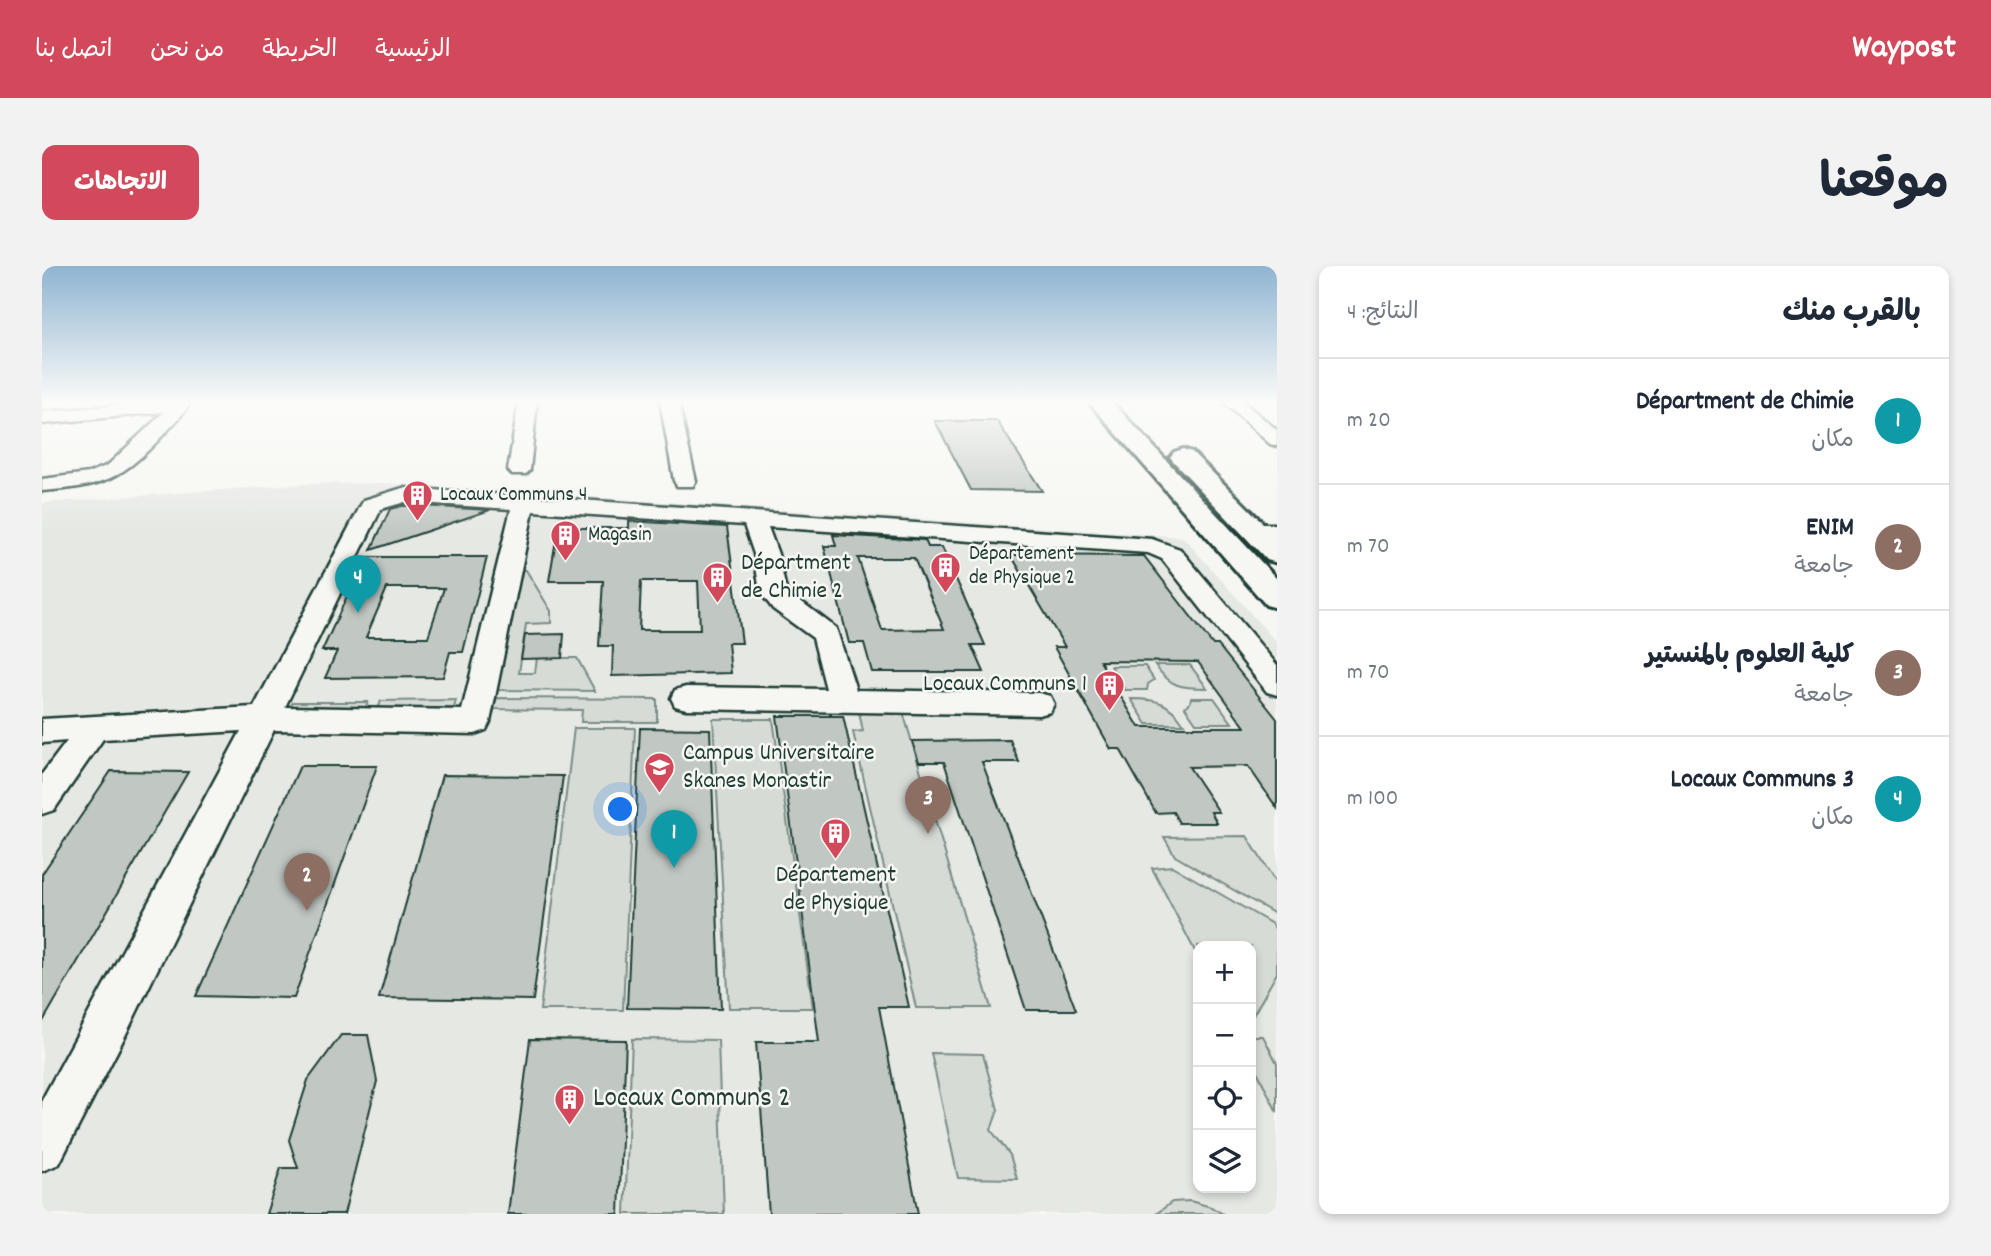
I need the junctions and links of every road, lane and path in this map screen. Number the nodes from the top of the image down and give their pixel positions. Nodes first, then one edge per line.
1 (141, 445) edge
2 (522, 445) edge
3 (678, 445) edge
4 (1138, 445) edge
5 (1170, 445) edge
6 (519, 470) dead end
7 (685, 481) dead end
8 (42, 485) edge
9 (524, 502) junction
10 (753, 518) junction
11 (1258, 537) edge
12 (1277, 598) edge
13 (1277, 685) edge
14 (686, 698) dead end
15 (844, 702) junction
16 (1039, 704) dead end
17 (262, 718) junction
18 (95, 727) junction
19 (42, 731) edge
20 (42, 800) edge
21 (42, 1147) edge

1 - 8 street
2 - 6 street
3 - 7 street
4 - 11 main road
5 - 11 main road
9 - 10 street
9 - 17 street
9 - 17 street
10 - 13 street
10 - 15 street
11 - 12 main road
14 - 15 street
15 - 16 street
17 - 18 street
17 - 21 street
18 - 19 street
18 - 20 street

